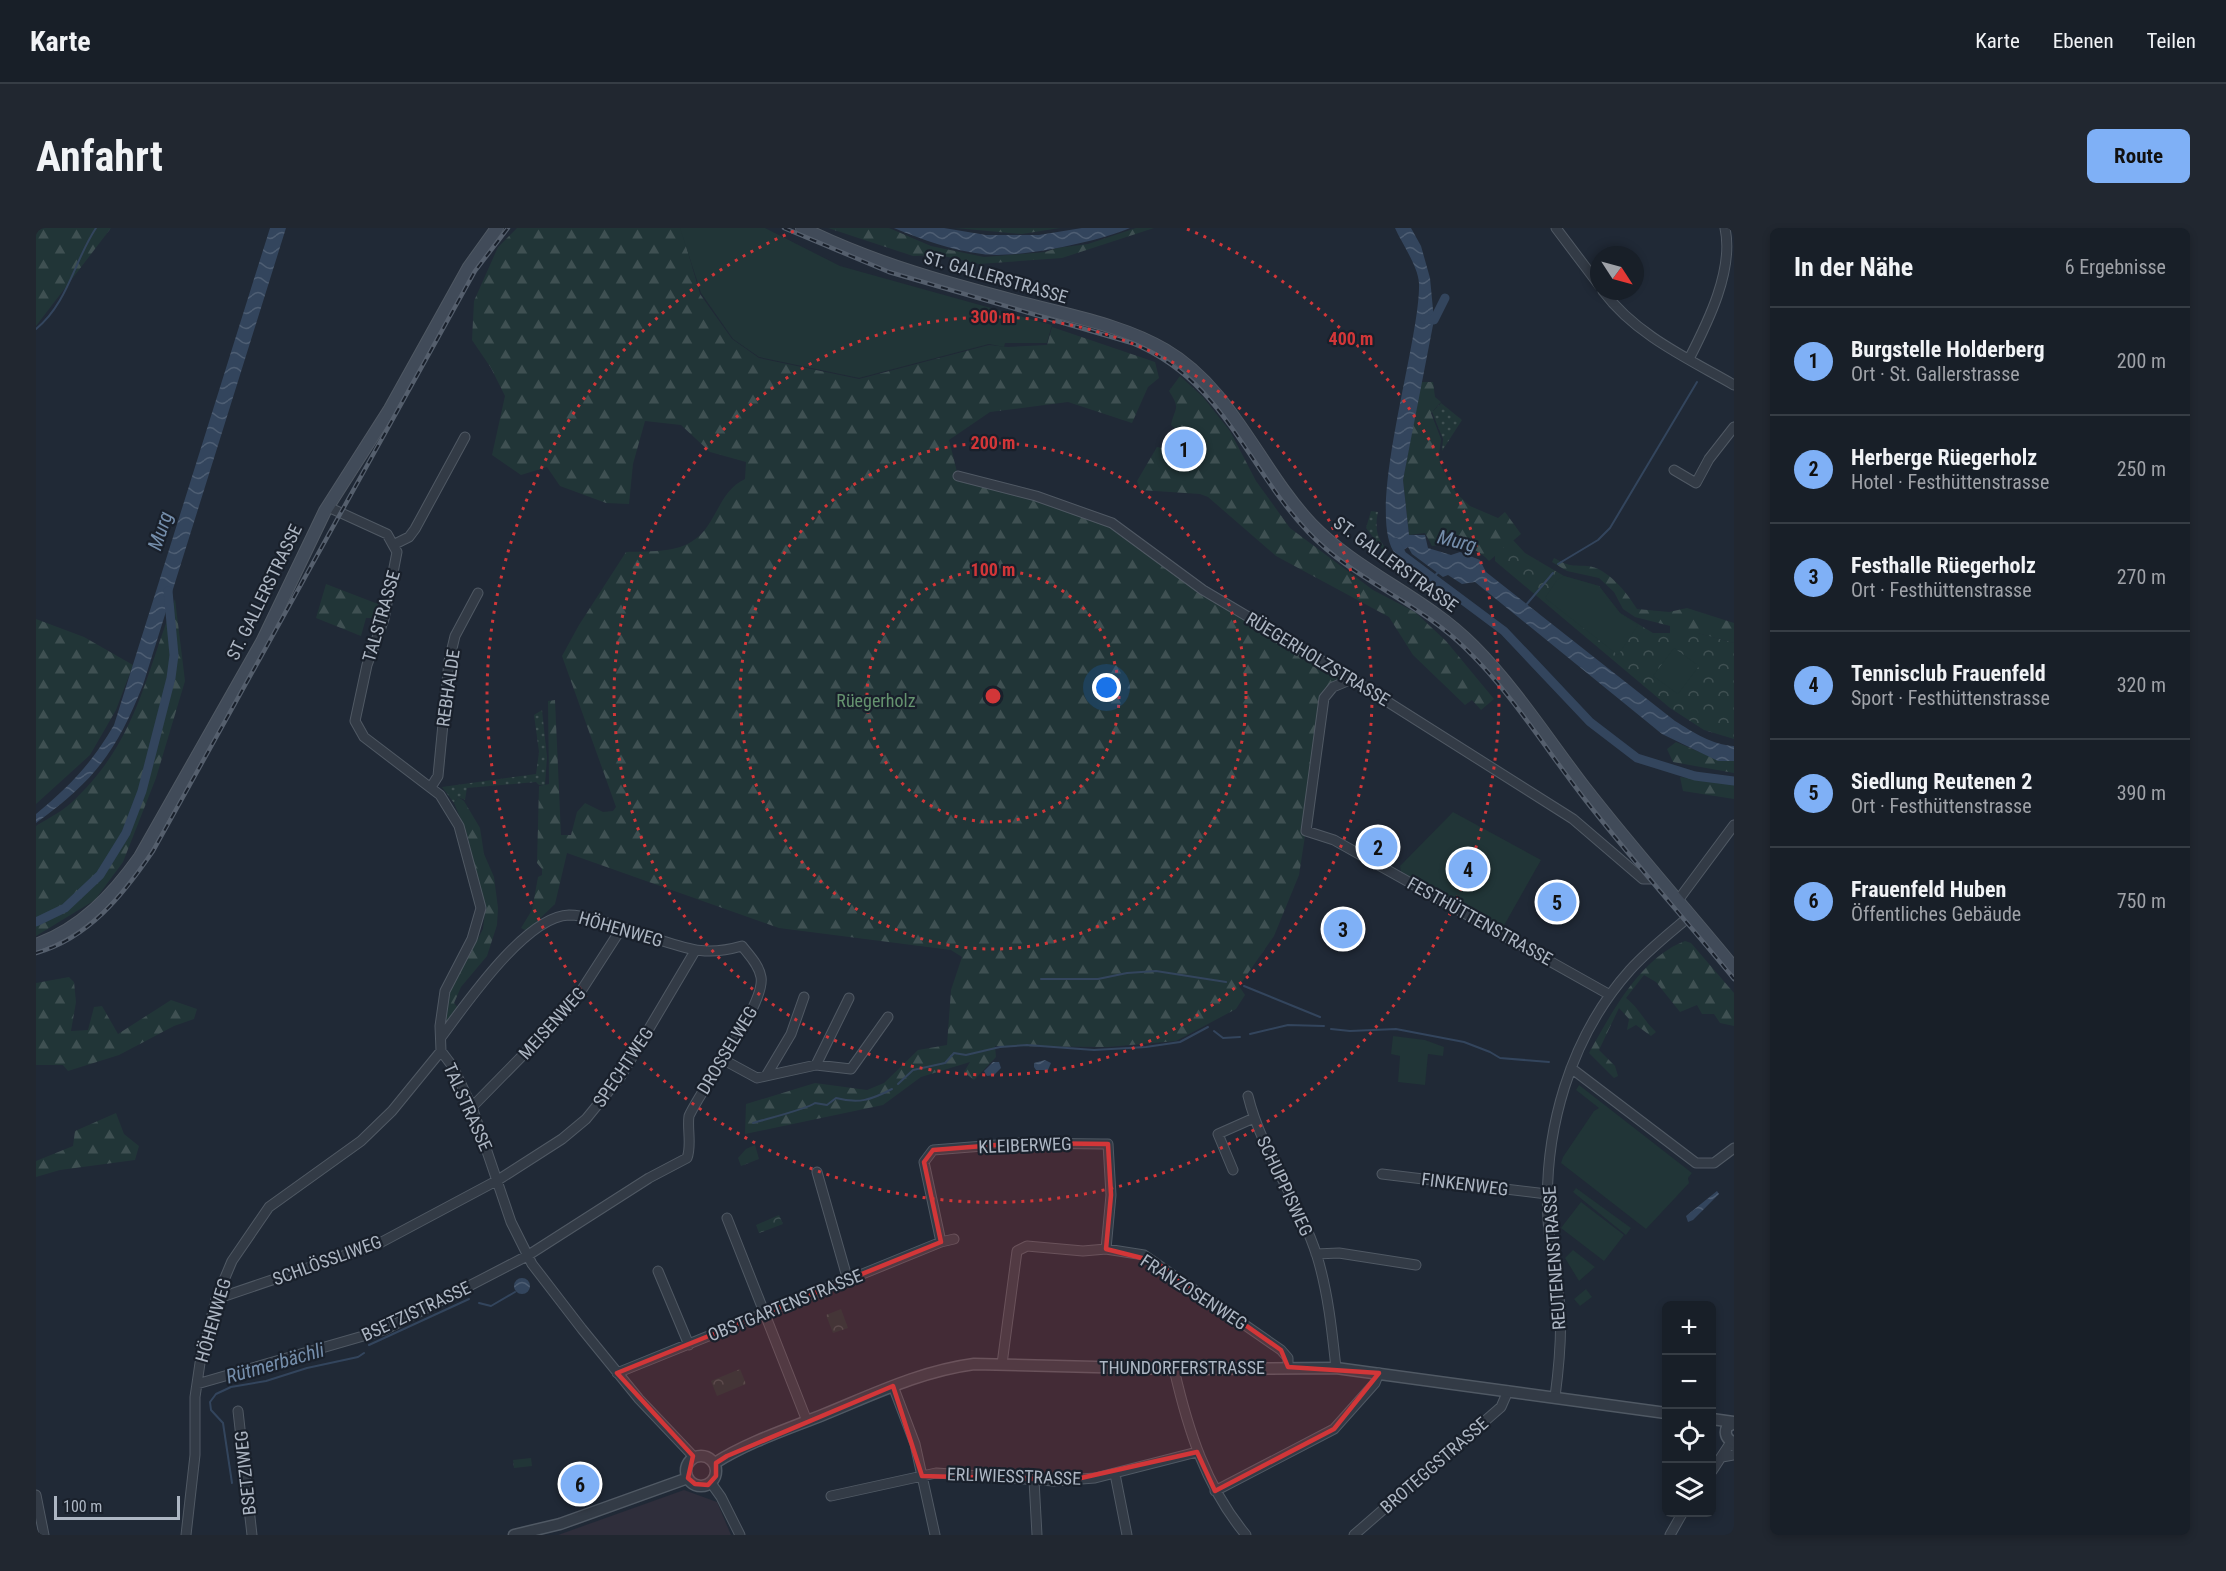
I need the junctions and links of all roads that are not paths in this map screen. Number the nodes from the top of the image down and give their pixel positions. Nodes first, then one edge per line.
1 (497, 228) edge
2 (802, 228) edge
3 (1556, 228) edge
4 (1725, 228) edge
5 (1590, 273) edge
6 (1611, 300) edge
7 (1689, 359) junction
8 (1734, 385) edge
9 (1734, 427) edge
10 (465, 437) dead end
11 (1674, 470) dead end
12 (958, 476) dead end
13 (327, 507) junction
14 (395, 544) junction
15 (478, 593) dead end
16 (1352, 679) junction
17 (431, 787) junction
18 (1734, 825) edge
19 (1656, 874) junction
20 (1679, 899) junction
21 (1691, 915) junction
22 (621, 929) junction
23 (36, 945) edge
24 (742, 946) joint
25 (694, 951) junction
26 (1734, 968) edge
27 (1610, 995) junction
28 (804, 997) dead end
29 (849, 998) dead end
30 (888, 1017) dead end
31 (442, 1036) junction
32 (441, 1051) junction
33 (722, 1059) junction
34 (816, 1065) junction
35 (1571, 1068) junction
36 (766, 1076) junction
37 (1248, 1096) dead end
38 (472, 1107) junction
39 (1254, 1118) junction
40 (1734, 1148) edge
41 (687, 1158) joint
42 (1233, 1170) dead end
43 (817, 1172) dead end
44 (1382, 1174) dead end
45 (498, 1180) junction
46 (1547, 1194) junction
47 (727, 1218) dead end
48 (954, 1239) dead end
49 (941, 1242) junction
50 (1106, 1249) junction
51 (1316, 1254) junction
52 (527, 1256) junction
53 (1416, 1265) dead end
54 (658, 1271) dead end
55 (847, 1277) junction
56 (216, 1299) junction
57 (766, 1313) junction
58 (689, 1344) junction
59 (1002, 1364) junction
60 (1288, 1367) junction
61 (1336, 1368) junction
62 (1174, 1369) junction
63 (617, 1373) junction
64 (1379, 1373) junction
65 (197, 1384) junction
66 (893, 1386) junction
67 (1508, 1390) junction
68 (1555, 1397) junction
69 (238, 1411) dead end
70 (1662, 1412) edge
71 (1716, 1420) edge
72 (807, 1421) junction
73 (1734, 1422) edge
74 (1716, 1424) edge
75 (1731, 1441) edge
76 (1197, 1452) junction
77 (1734, 1455) edge
78 (1722, 1456) junction
79 (694, 1457) junction
80 (715, 1463) junction
81 (1716, 1465) edge
82 (1115, 1474) junction
83 (922, 1476) junction
84 (688, 1478) junction
85 (1034, 1480) junction
86 (711, 1483) junction
87 (1215, 1491) junction
88 (36, 1495) edge
89 (831, 1496) dead end
90 (1680, 1517) edge
91 (545, 1532) edge
92 (44, 1535) edge
93 (186, 1535) edge
94 (252, 1535) edge
95 (514, 1535) edge
96 (740, 1535) edge
97 (935, 1535) edge
98 (1037, 1535) edge
99 (1127, 1535) edge
100 (1246, 1535) edge
101 (1354, 1535) edge
102 (1670, 1535) edge

1 - 13 main road, ST. GALLERSTRASSE
2 - 19 main road, ST. GALLERSTRASSE
3 - 5 street
4 - 7 street
6 - 7 street
7 - 8 street
9 - 11 street
10 - 14 street
12 - 16 street, RÜEGERHOLZSTRASSE
13 - 14 street, TALSTRASSE
13 - 23 main road, ST. GALLERSTRASSE
14 - 17 street, TALSTRASSE
15 - 17 street, REBHALDE
16 - 19 street, RÜEGERHOLZSTRASSE
16 - 27 street, FESTHÜTTENSTRASSE
17 - 31 street, TALSTRASSE
18 - 20 street
19 - 20 main road, ST. GALLERSTRASSE
20 - 21 main road, ST. GALLERSTRASSE
21 - 26 main road, ST. GALLERSTRASSE
21 - 27 street, REUTENENSTRASSE
22 - 25 street, HÖHENWEG
22 - 31 street, HÖHENWEG
22 - 38 street, MEISENWEG
24 - 25 street, HÖHENWEG
24 - 33 street, DROSSELWEG
25 - 45 street, SPECHTWEG
27 - 35 street, REUTENENSTRASSE
28 - 36 street
29 - 34 street
30 - 34 street
31 - 32 street, TALSTRASSE
32 - 38 street, TALSTRASSE
32 - 56 street, HÖHENWEG
33 - 36 street
33 - 41 street, DROSSELWEG
34 - 36 street
35 - 40 street
35 - 46 street, REUTENENSTRASSE
37 - 39 street, SCHUPPISWEG
38 - 45 street, TALSTRASSE
39 - 42 street, SCHUPPISWEG
39 - 51 street, SCHUPPISWEG
41 - 52 street, BSETZISTRASSE
43 - 55 street
44 - 46 street, FINKENWEG
45 - 52 street, TALSTRASSE
45 - 56 street, SCHLÖSSLIWEG
46 - 68 street, REUTENENSTRASSE
47 - 57 street
48 - 49 street, OBSTGARTENSTRASSE
49 - 50 street, KLEIBERWEG
49 - 55 street, OBSTGARTENSTRASSE
50 - 59 street, FRANZOSENWEG
50 - 60 street, FRANZOSENWEG
51 - 53 street, SCHUPPISWEG
51 - 61 street, SCHUPPISWEG
52 - 63 street, TALSTRASSE
52 - 65 street, BSETZISTRASSE
54 - 58 street
55 - 57 street, OBSTGARTENSTRASSE
56 - 65 street, HÖHENWEG
57 - 58 street, OBSTGARTENSTRASSE
57 - 72 street
58 - 63 street, OBSTGARTENSTRASSE
59 - 62 street, THUNDORFERSTRASSE
59 - 66 street, THUNDORFERSTRASSE
60 - 61 street, THUNDORFERSTRASSE
60 - 62 street, THUNDORFERSTRASSE
61 - 64 street, THUNDORFERSTRASSE
62 - 76 street
63 - 79 street, TALSTRASSE
64 - 67 street, THUNDORFERSTRASSE
64 - 87 street
65 - 93 street, HÖHENWEG
66 - 72 street, THUNDORFERSTRASSE
66 - 83 street
67 - 68 street, THUNDORFERSTRASSE
67 - 101 street, BROTEGGSTRASSE
68 - 70 street, THUNDORFERSTRASSE
69 - 94 street, BSETZIWEG
71 - 73 street
72 - 80 street, THUNDORFERSTRASSE
73 - 75 street
74 - 75 street
75 - 78 street
76 - 82 street, ERLIWIESSTRASSE
76 - 87 street
77 - 78 street
78 - 81 street
79 - 80 street
79 - 84 street
80 - 86 street
82 - 85 street, ERLIWIESSTRASSE
82 - 99 street
83 - 85 street, ERLIWIESSTRASSE
83 - 89 street, ERLIWIESSTRASSE
83 - 97 street
84 - 86 street
84 - 91 street
85 - 98 street
86 - 96 street
87 - 100 street
88 - 92 street
90 - 102 street
91 - 95 street

